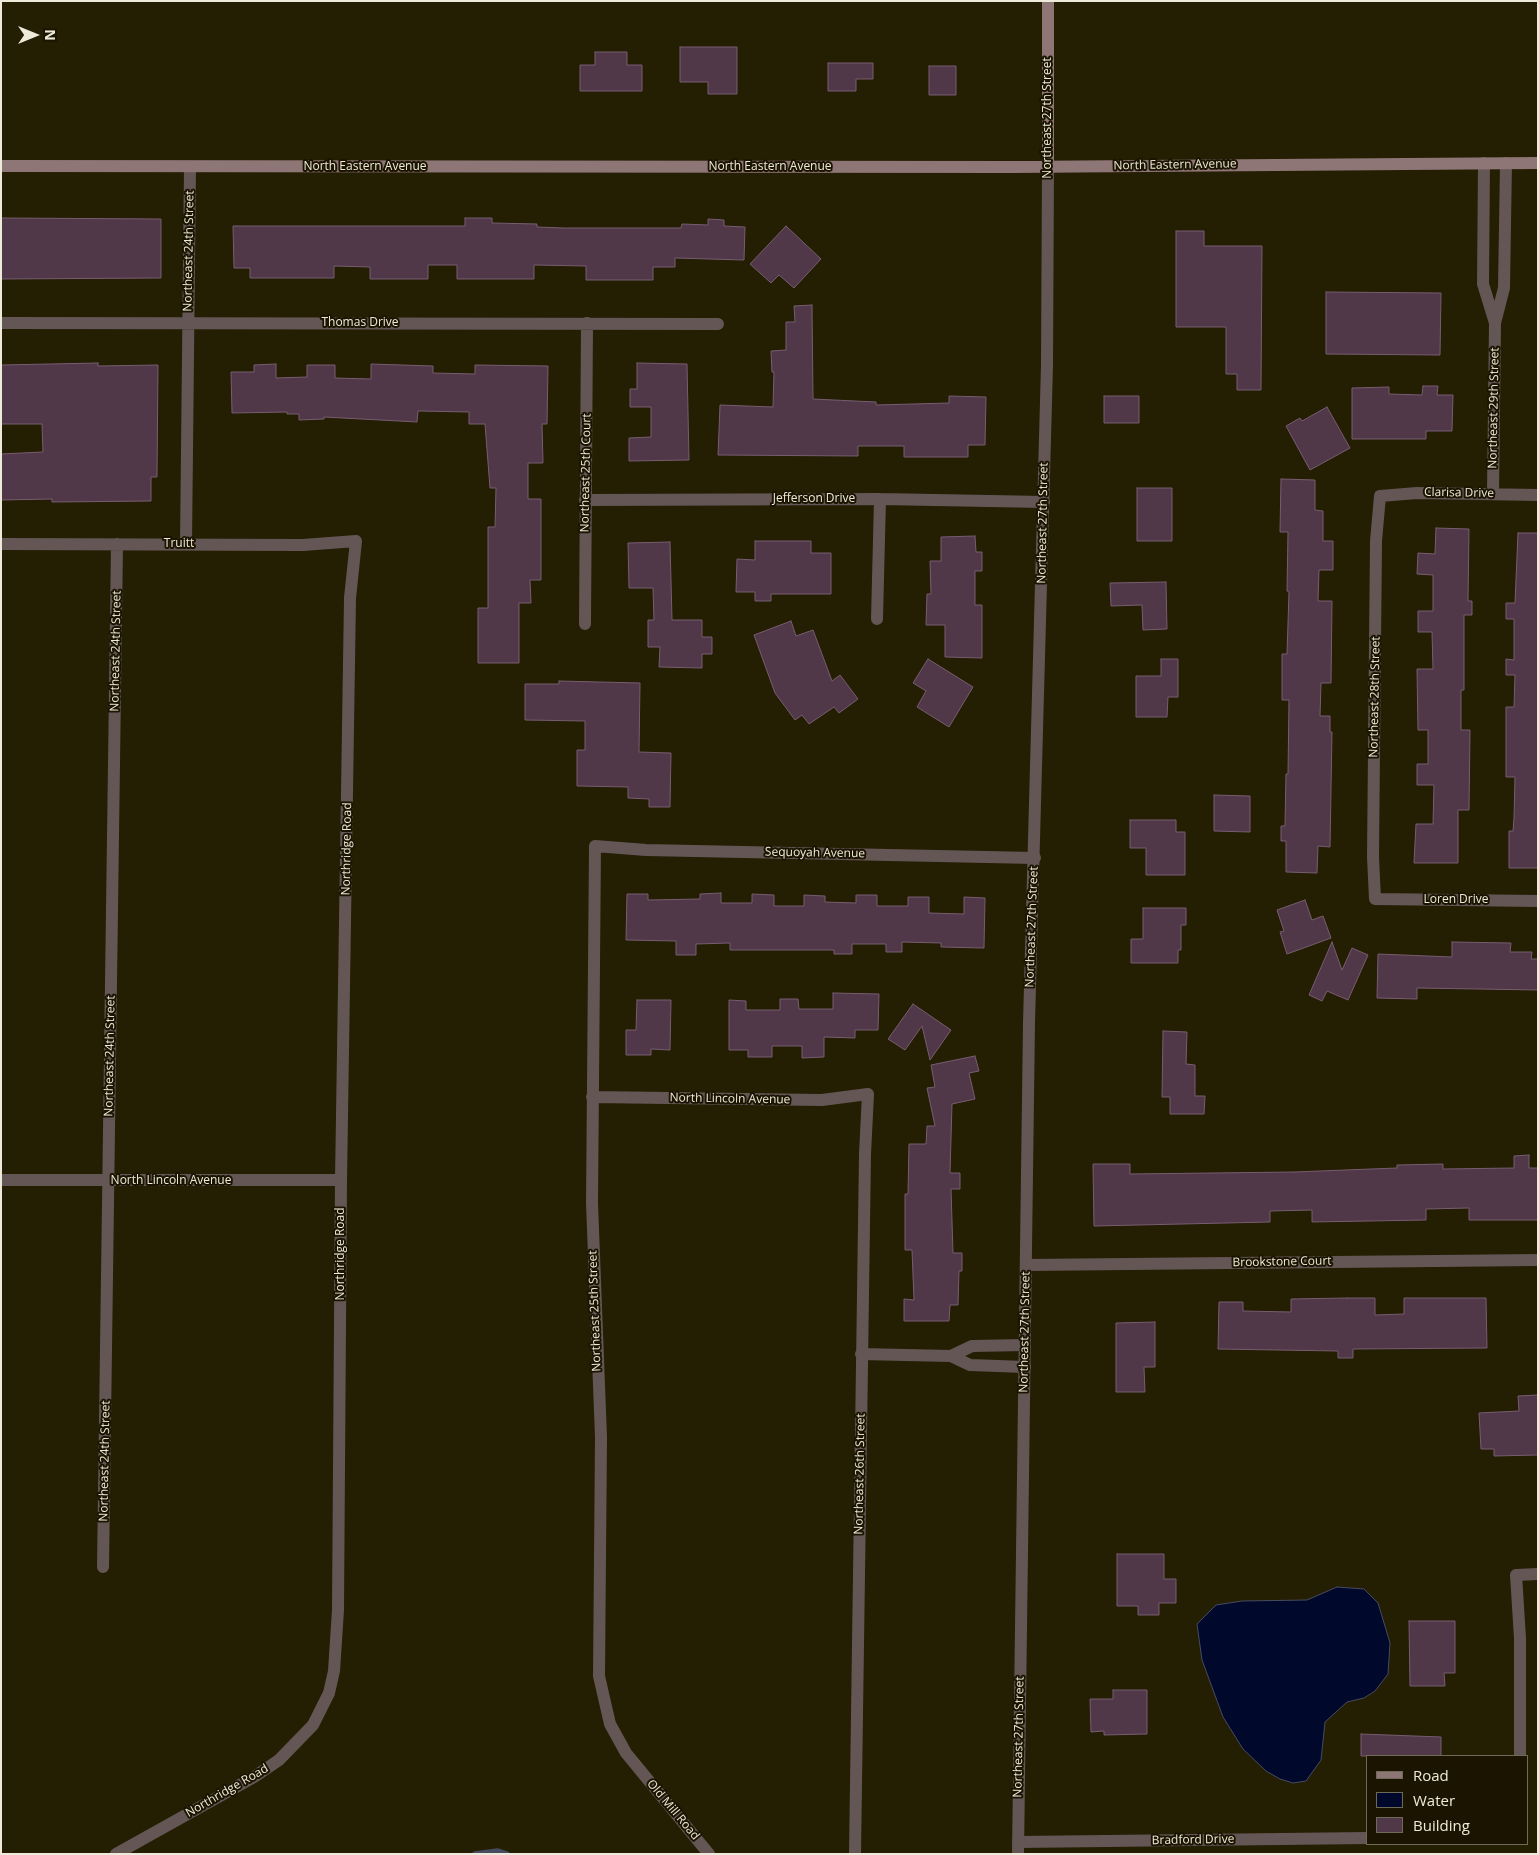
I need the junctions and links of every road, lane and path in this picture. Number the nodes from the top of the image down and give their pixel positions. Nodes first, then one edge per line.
1 (1048, 1) edge
2 (1538, 162) edge
3 (1484, 163) junction
4 (1506, 163) junction
5 (1, 166) edge
6 (1048, 166) junction
7 (190, 167) junction
8 (1, 323) edge
9 (588, 323) junction
10 (188, 324) junction
11 (718, 324) dead end
12 (1495, 324) junction
13 (1493, 494) junction
14 (1538, 495) edge
15 (1380, 496) joint
16 (880, 499) junction
17 (585, 500) junction
18 (1044, 502) junction
19 (356, 542) joint
20 (1, 544) edge
21 (117, 544) junction
22 (186, 544) junction
23 (877, 619) dead end
24 (585, 624) dead end
25 (595, 846) joint
26 (1035, 858) junction
27 (1375, 899) joint
28 (1538, 901) edge
29 (868, 1094) joint
30 (592, 1097) junction
31 (1, 1180) edge
32 (341, 1180) junction
33 (108, 1181) junction
34 (1538, 1260) edge
35 (1026, 1265) junction
36 (1025, 1345) junction
37 (862, 1354) junction
38 (952, 1356) junction
39 (1025, 1367) junction
40 (103, 1567) dead end
41 (1538, 1574) edge
42 (1520, 1755) edge
43 (637, 1767) joint
44 (1366, 1838) edge
45 (1018, 1848) edge
46 (116, 1854) edge
47 (709, 1854) edge
48 (855, 1854) edge

1 - 6 main road, Northeast 27th Street
2 - 4 main road, North Eastern Avenue
3 - 4 main road, North Eastern Avenue
3 - 6 main road, North Eastern Avenue
3 - 12 street, Northeast 29th Street
4 - 12 street, Northeast 29th Street
5 - 7 main road, North Eastern Avenue
6 - 7 main road, North Eastern Avenue
6 - 18 street, Northeast 27th Street
7 - 10 street, Northeast 24th Street
8 - 10 street, Thomas Drive
9 - 10 street, Thomas Drive
9 - 11 street, Thomas Drive
9 - 17 street, Northeast 25th Court
10 - 22 street, Northeast 24th Street
12 - 13 street, Northeast 29th Street
13 - 14 street, Clarisa Drive
13 - 15 street, Clarisa Drive
15 - 27 street, Northeast 28th Street
16 - 17 street, Jefferson Drive
16 - 18 street, Jefferson Drive
16 - 23 street
17 - 24 street, Northeast 25th Court
18 - 26 street, Northeast 27th Street
19 - 22 street, Truitt
19 - 32 street, Northridge Road
20 - 21 street, Truitt
21 - 22 street, Truitt
21 - 33 street, Northeast 24th Street
25 - 26 street, Sequoyah Avenue
25 - 30 street, Northeast 25th Street
26 - 35 street, Northeast 27th Street
27 - 28 street, Loren Drive
29 - 30 street, North Lincoln Avenue
29 - 37 street, Northeast 26th Street
30 - 43 street, Northeast 25th Street
31 - 33 street, North Lincoln Avenue
32 - 33 street, North Lincoln Avenue
32 - 46 street, Northridge Road
33 - 40 street, Northeast 24th Street
34 - 35 street, Brookstone Court
35 - 36 street, Northeast 27th Street
36 - 38 street
36 - 39 street, Northeast 27th Street
37 - 38 street
37 - 48 street, Northeast 26th Street
38 - 39 street
39 - 45 street, Northeast 27th Street
41 - 42 street
43 - 47 street, Old Mill Road
44 - 45 street, Bradford Drive

